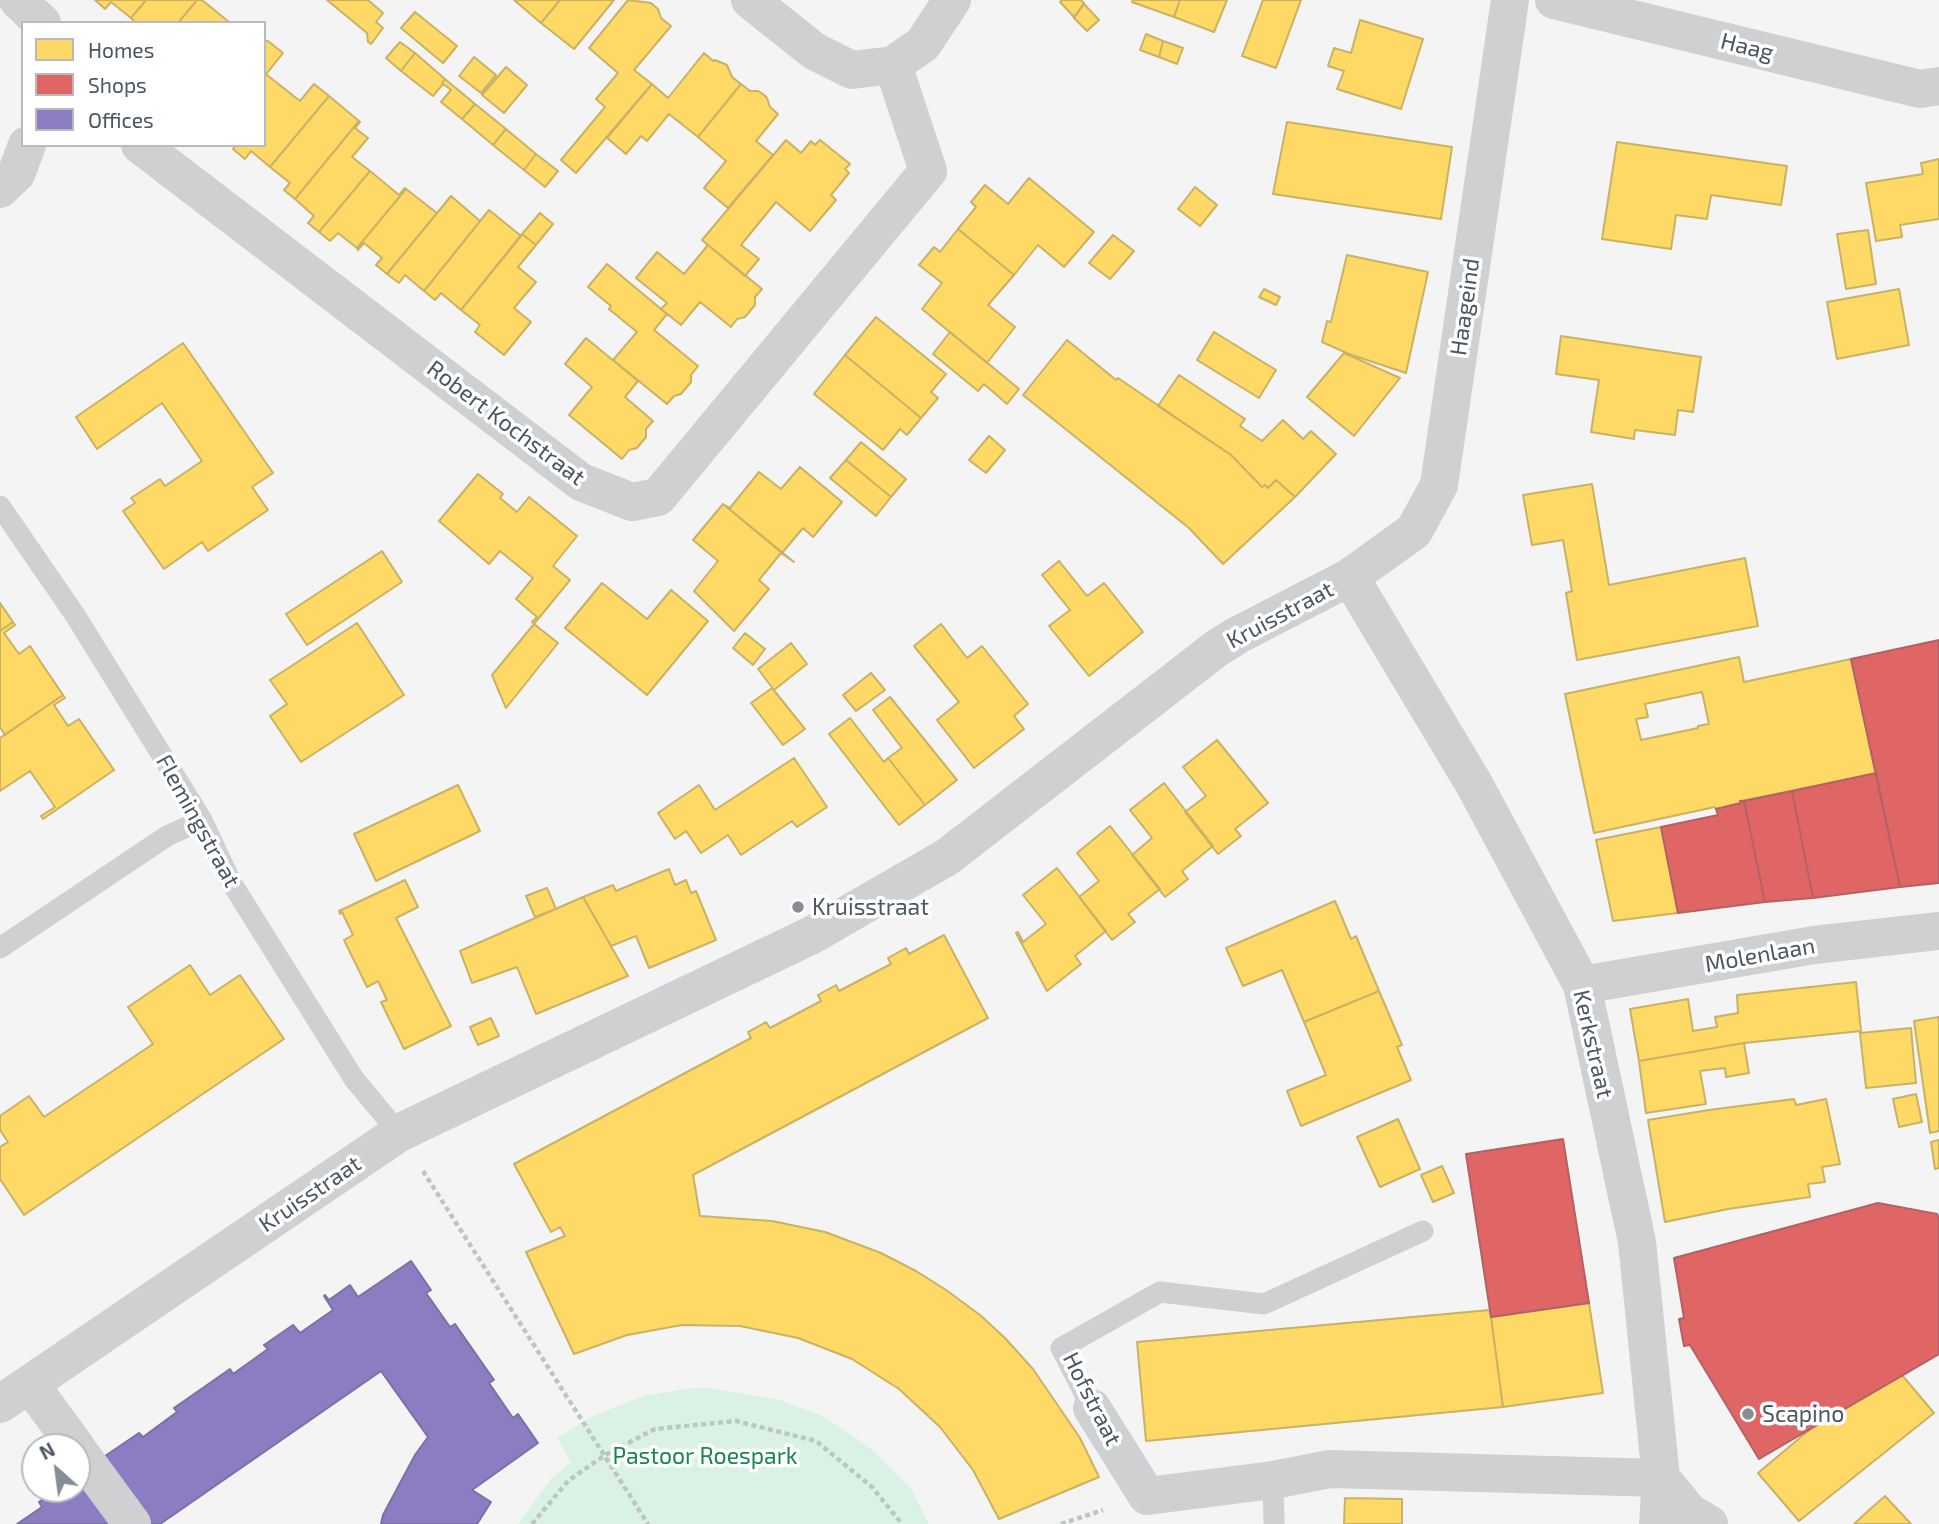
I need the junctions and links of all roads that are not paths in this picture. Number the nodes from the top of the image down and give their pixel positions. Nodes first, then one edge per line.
1 (18, 0) edge
2 (750, 0) edge
3 (952, 0) edge
4 (1510, 0) edge
5 (1554, 0) edge
6 (40, 21) edge
7 (892, 65) junction
8 (1939, 86) edge
9 (26, 147) edge
10 (143, 147) edge
11 (0, 189) edge
12 (0, 506) edge
13 (1350, 577) junction
14 (202, 820) junction
15 (1939, 931) edge
16 (0, 948) edge
17 (1582, 985) junction
18 (400, 1133) junction
19 (1423, 1231) dead end
20 (15, 1394) edge
21 (1092, 1408) joint
22 (59, 1433) edge
23 (91, 1468) edge
24 (1661, 1478) junction
25 (1273, 1480) junction
26 (132, 1524) edge
27 (1274, 1524) edge
28 (1658, 1524) edge
29 (1709, 1524) edge

1 - 6 street
2 - 7 street
3 - 7 street
4 - 13 street, Haageind
5 - 8 street, Haag
7 - 10 street, Robert Kochstraat
9 - 11 street
12 - 14 lane, Flemingstraat
13 - 17 street, Kerkstraat
13 - 18 street, Kruisstraat
14 - 16 lane
14 - 18 lane, Flemingstraat
15 - 17 street, Molenlaan
17 - 24 street, Kerkstraat
18 - 20 street, Kruisstraat
19 - 21 lane, Hofstraat
20 - 22 street
21 - 25 street, Hofstraat
23 - 26 street
24 - 25 street, Hofstraat
24 - 28 street, Kerkstraat
24 - 29 street
25 - 27 lane

